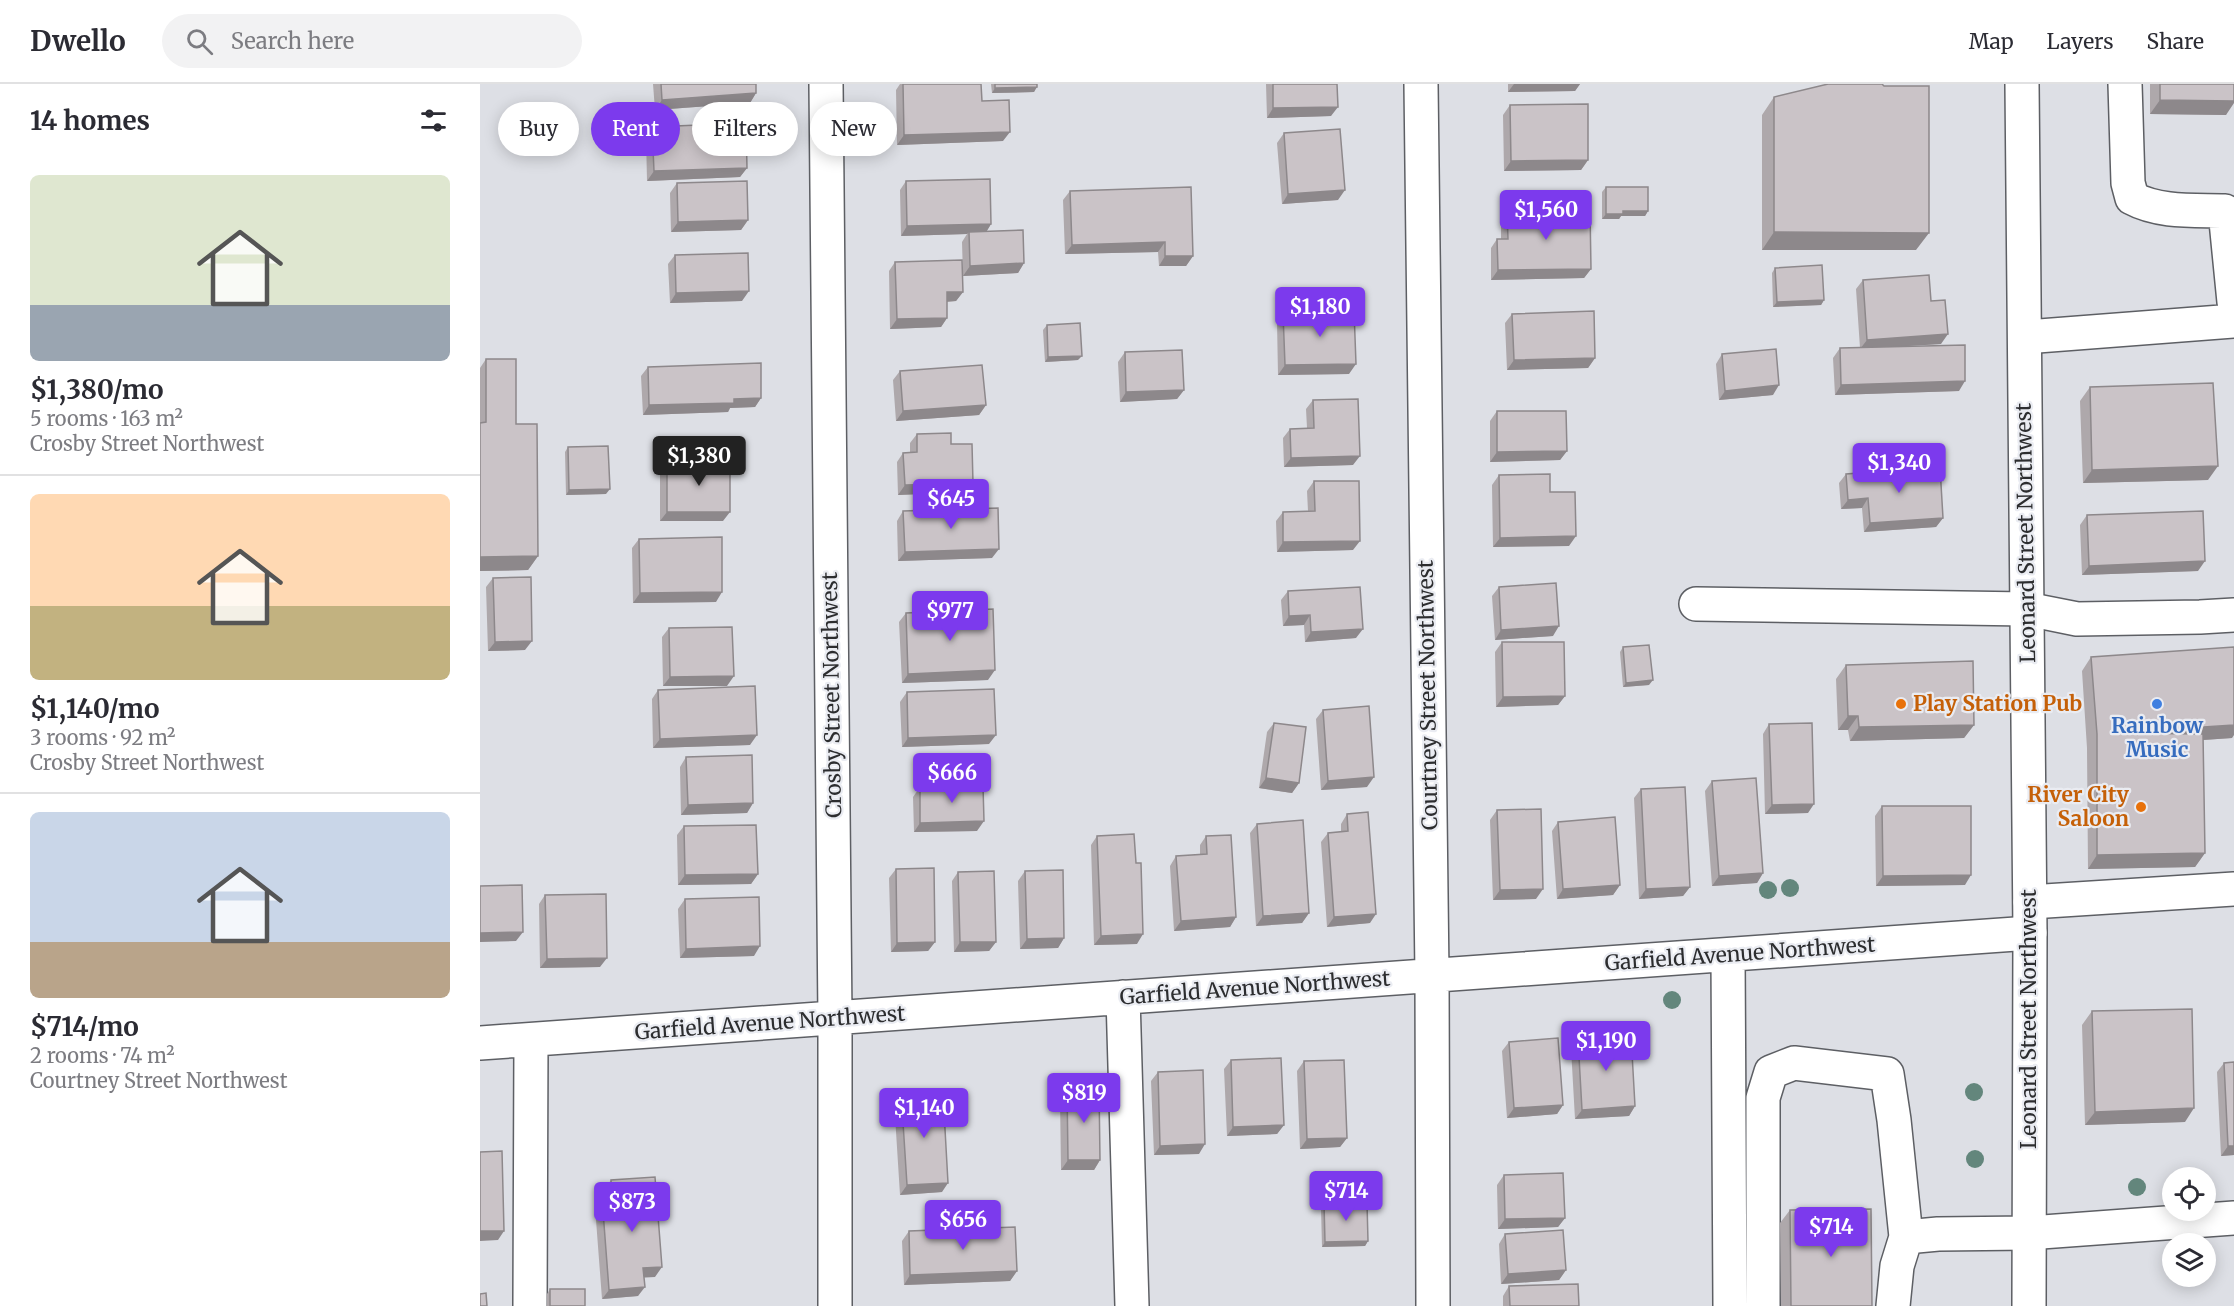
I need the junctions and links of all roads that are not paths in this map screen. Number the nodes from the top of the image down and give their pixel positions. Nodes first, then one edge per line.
1 (826, 84) edge
2 (1421, 84) edge
3 (2022, 84) edge
4 (2126, 84) edge
5 (2229, 207) edge
6 (2234, 302) edge
7 (2234, 321) edge
8 (2025, 337) junction
9 (1696, 604) dead end
10 (2027, 609) junction
11 (2234, 615) edge
12 (2234, 889) edge
13 (2030, 918) junction
14 (1728, 955) junction
15 (1432, 975) junction
16 (1123, 997) junction
17 (835, 1018) junction
18 (531, 1040) junction
19 (480, 1043) edge
20 (1729, 1141) junction
21 (1763, 1142) junction
22 (2234, 1218) edge
23 (2029, 1233) junction
24 (1906, 1237) junction
25 (530, 1306) edge
26 (835, 1306) edge
27 (1132, 1306) edge
28 (1433, 1306) edge
29 (1730, 1306) edge
30 (1763, 1306) edge
31 (1893, 1306) edge
32 (2029, 1306) edge

1 - 17 street, Crosby Street Northwest
2 - 15 street, Courtney Street Northwest
3 - 8 street, Leonard Street Northwest
4 - 5 street
5 - 6 street
7 - 8 street
8 - 10 street, Leonard Street Northwest
9 - 10 street
10 - 11 street
10 - 13 street, Leonard Street Northwest
12 - 13 street, Garfield Avenue Northwest
13 - 14 street, Garfield Avenue Northwest
13 - 23 street, Leonard Street Northwest
14 - 15 street, Garfield Avenue Northwest
14 - 20 street
15 - 16 street, Garfield Avenue Northwest
15 - 28 street, Courtney Street Northwest
16 - 17 street, Garfield Avenue Northwest
16 - 27 street
17 - 18 street, Garfield Avenue Northwest
17 - 26 street, Crosby Street Northwest
18 - 19 street, Garfield Avenue Northwest
18 - 25 street
20 - 21 street
20 - 29 street
21 - 24 street
21 - 30 street
22 - 23 street
23 - 24 street
23 - 32 street, Leonard Street Northwest
24 - 31 street

